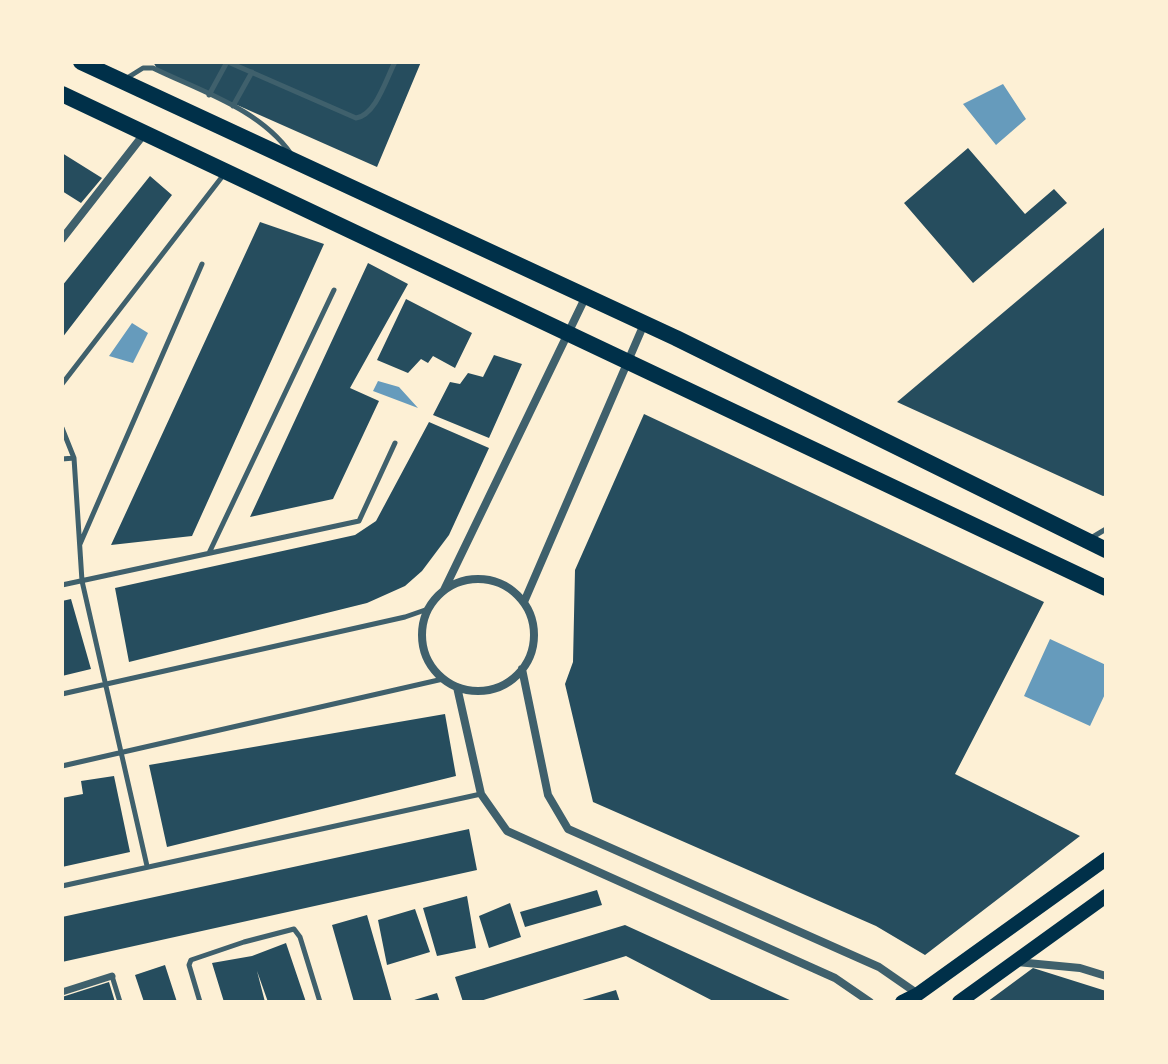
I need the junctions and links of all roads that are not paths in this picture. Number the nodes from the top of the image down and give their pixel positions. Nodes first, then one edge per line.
1 (81, 62) edge
2 (227, 62) edge
3 (395, 62) edge
4 (252, 72) junction
5 (123, 81) junction
6 (62, 94) edge
7 (209, 95) junction
8 (233, 106) junction
9 (144, 134) junction
10 (296, 161) junction
11 (226, 173) junction
12 (62, 239) edge
13 (202, 264) dead end
14 (334, 290) dead end
15 (586, 296) junction
16 (644, 323) junction
17 (567, 333) junction
18 (626, 361) junction
19 (62, 384) edge
20 (62, 428) edge
21 (395, 443) dead end
22 (74, 458) junction
23 (62, 459) edge
24 (1106, 529) edge
25 (1086, 541) junction
26 (80, 545) junction
27 (1106, 550) edge
28 (209, 553) junction
29 (82, 581) junction
30 (62, 585) edge
31 (1106, 588) edge
32 (444, 590) junction
33 (524, 602) junction
34 (428, 609) junction
35 (522, 669) junction
36 (443, 679) junction
37 (105, 683) junction
38 (457, 687) junction
39 (62, 694) edge
40 (121, 753) junction
41 (62, 766) edge
42 (481, 794) junction
43 (1106, 859) edge
44 (147, 866) junction
45 (62, 886) edge
46 (1106, 896) edge
47 (1017, 962) junction
48 (112, 976) joint
49 (1106, 976) edge
50 (62, 992) edge
51 (918, 994) junction
52 (120, 1002) edge
53 (200, 1002) edge
54 (320, 1002) edge
55 (870, 1002) edge
56 (902, 1002) edge
57 (959, 1002) edge

1 - 5 main road
2 - 4 lane
2 - 7 lane
3 - 4 lane
4 - 8 lane
5 - 7 lane
5 - 10 main road
6 - 9 main road
7 - 8 lane
8 - 10 lane
9 - 11 main road
9 - 12 street
10 - 15 main road
11 - 17 main road
11 - 19 lane
13 - 26 lane
14 - 28 lane
15 - 16 main road
15 - 17 street
16 - 18 street
16 - 25 main road
17 - 18 main road
17 - 32 street
18 - 31 main road
18 - 33 street
20 - 22 lane
21 - 28 lane
22 - 23 lane
22 - 26 lane
24 - 25 lane
25 - 27 main road
26 - 29 lane
28 - 29 lane
29 - 30 lane
29 - 37 lane
32 - 33 street
32 - 34 street
33 - 35 street
34 - 36 street
34 - 37 lane
35 - 38 street
35 - 51 street
36 - 38 street
36 - 40 lane
37 - 39 lane
37 - 40 lane
38 - 42 street
40 - 41 lane
40 - 44 lane
42 - 44 lane
42 - 55 street
43 - 51 main road
44 - 45 lane
46 - 47 main road
47 - 49 street
47 - 57 main road
48 - 50 street
48 - 52 lane
51 - 56 main road
53 - 54 lane

